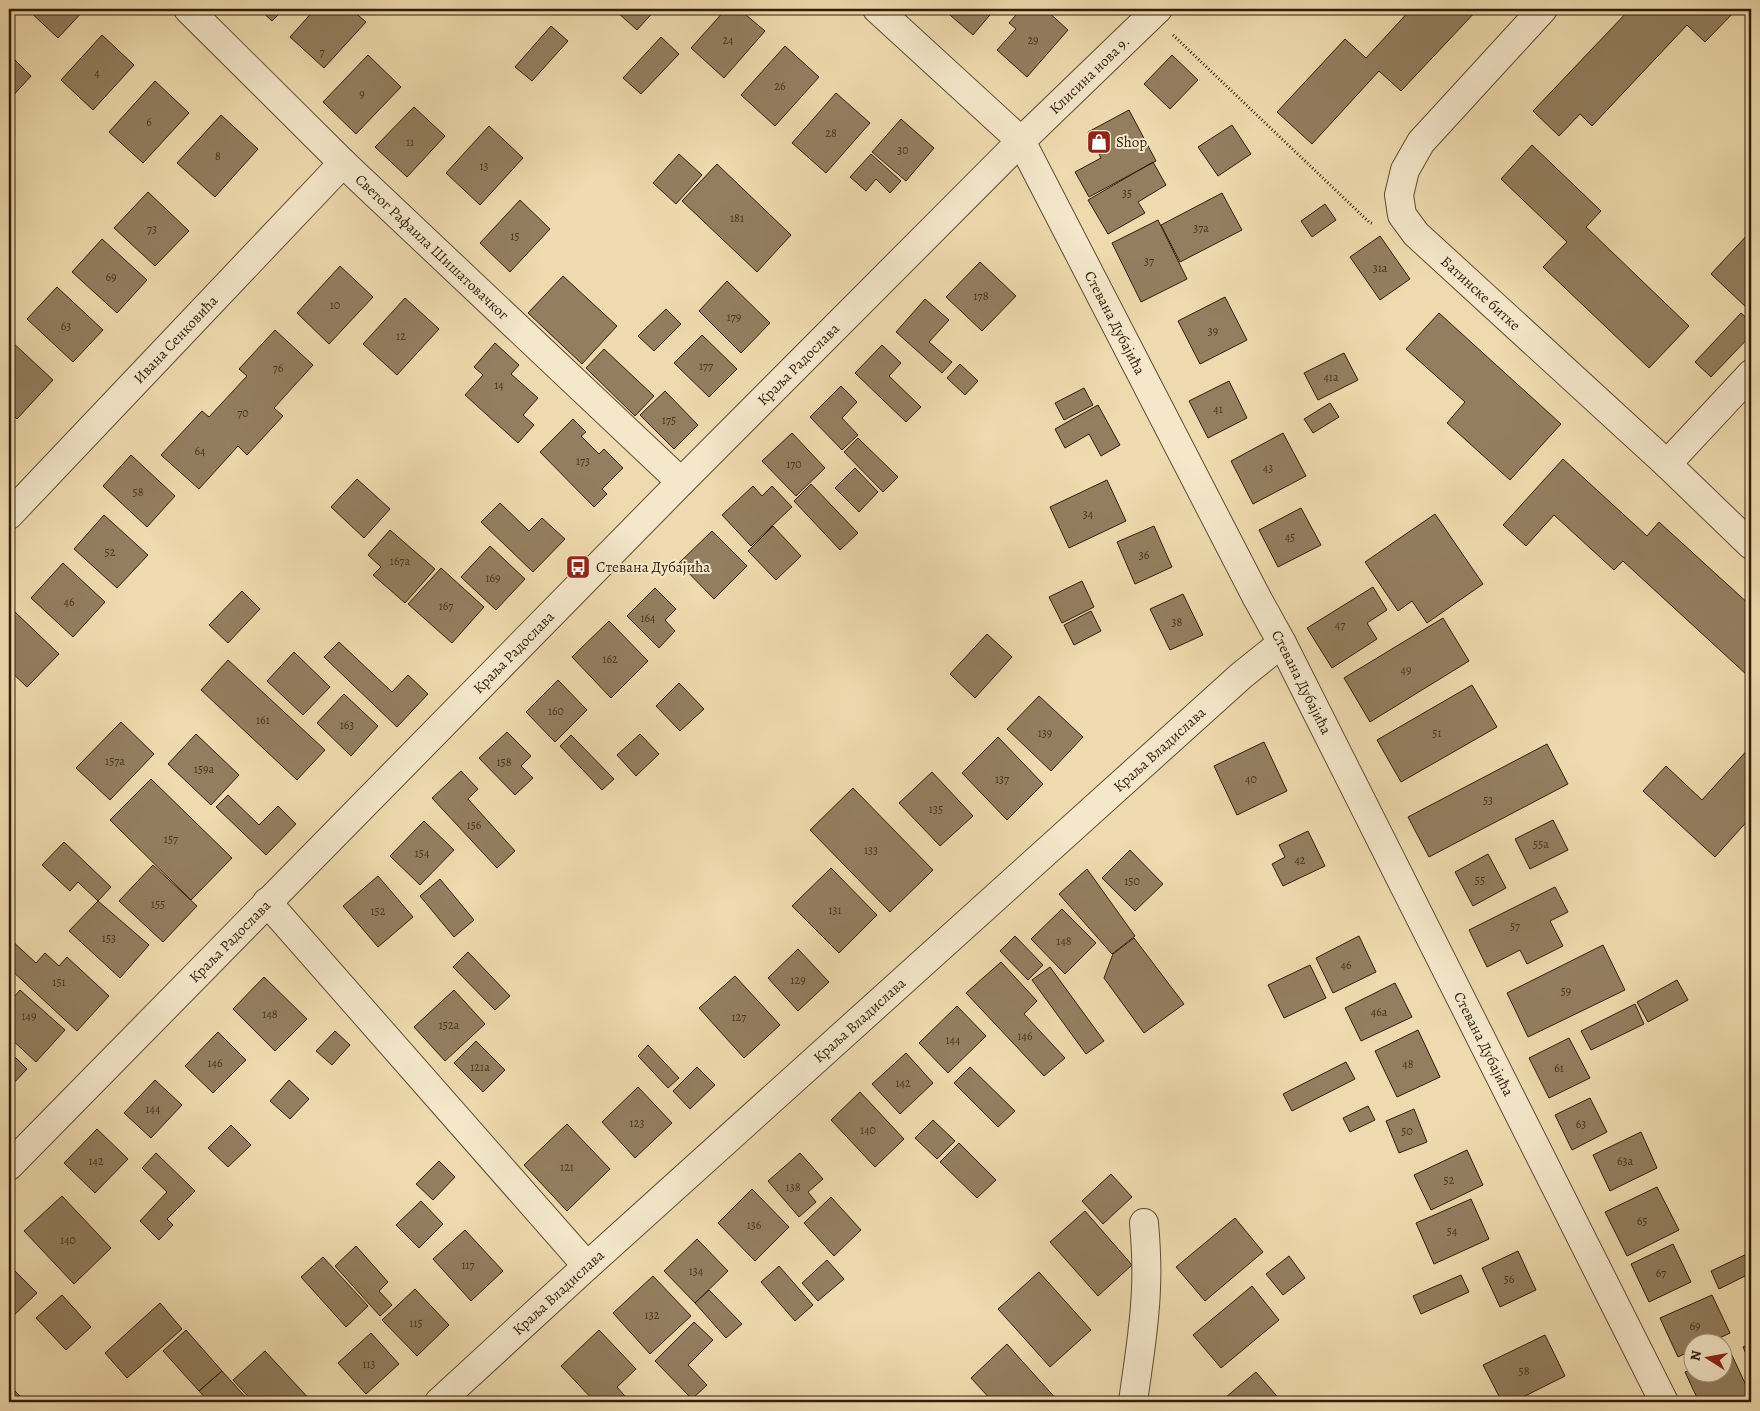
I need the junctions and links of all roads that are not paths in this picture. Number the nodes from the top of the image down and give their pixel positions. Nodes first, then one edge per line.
1 (188, 9) edge
2 (877, 9) edge
3 (1543, 9) edge
4 (1155, 12) edge
5 (1022, 141) junction
6 (343, 163) junction
7 (1751, 374) edge
8 (1667, 464) junction
9 (681, 482) junction
10 (9, 515) edge
11 (1751, 545) edge
12 (1282, 643) junction
13 (267, 902) junction
14 (9, 1166) edge
15 (1144, 1223) dead end
16 (587, 1266) junction
17 (439, 1402) edge
18 (1133, 1402) edge
19 (1664, 1402) edge

1 - 6 street, Светог Рафаила Шишатовачког
2 - 5 street, Стевана Дубајића
3 - 8 street, Батинске битке
4 - 5 street, Клисина нова 9.
5 - 9 street, Краља Радослава
5 - 12 street, Стевана Дубајића
6 - 9 street, Светог Рафаила Шишатовачког
6 - 10 street, Ивана Сенковића
7 - 8 street
8 - 11 street, Батинске битке
9 - 13 street, Краља Радослава
12 - 16 street, Краља Владислава
12 - 19 street, Стевана Дубајића
13 - 14 street, Краља Радослава
13 - 16 street
15 - 18 street
16 - 17 street, Краља Владислава

